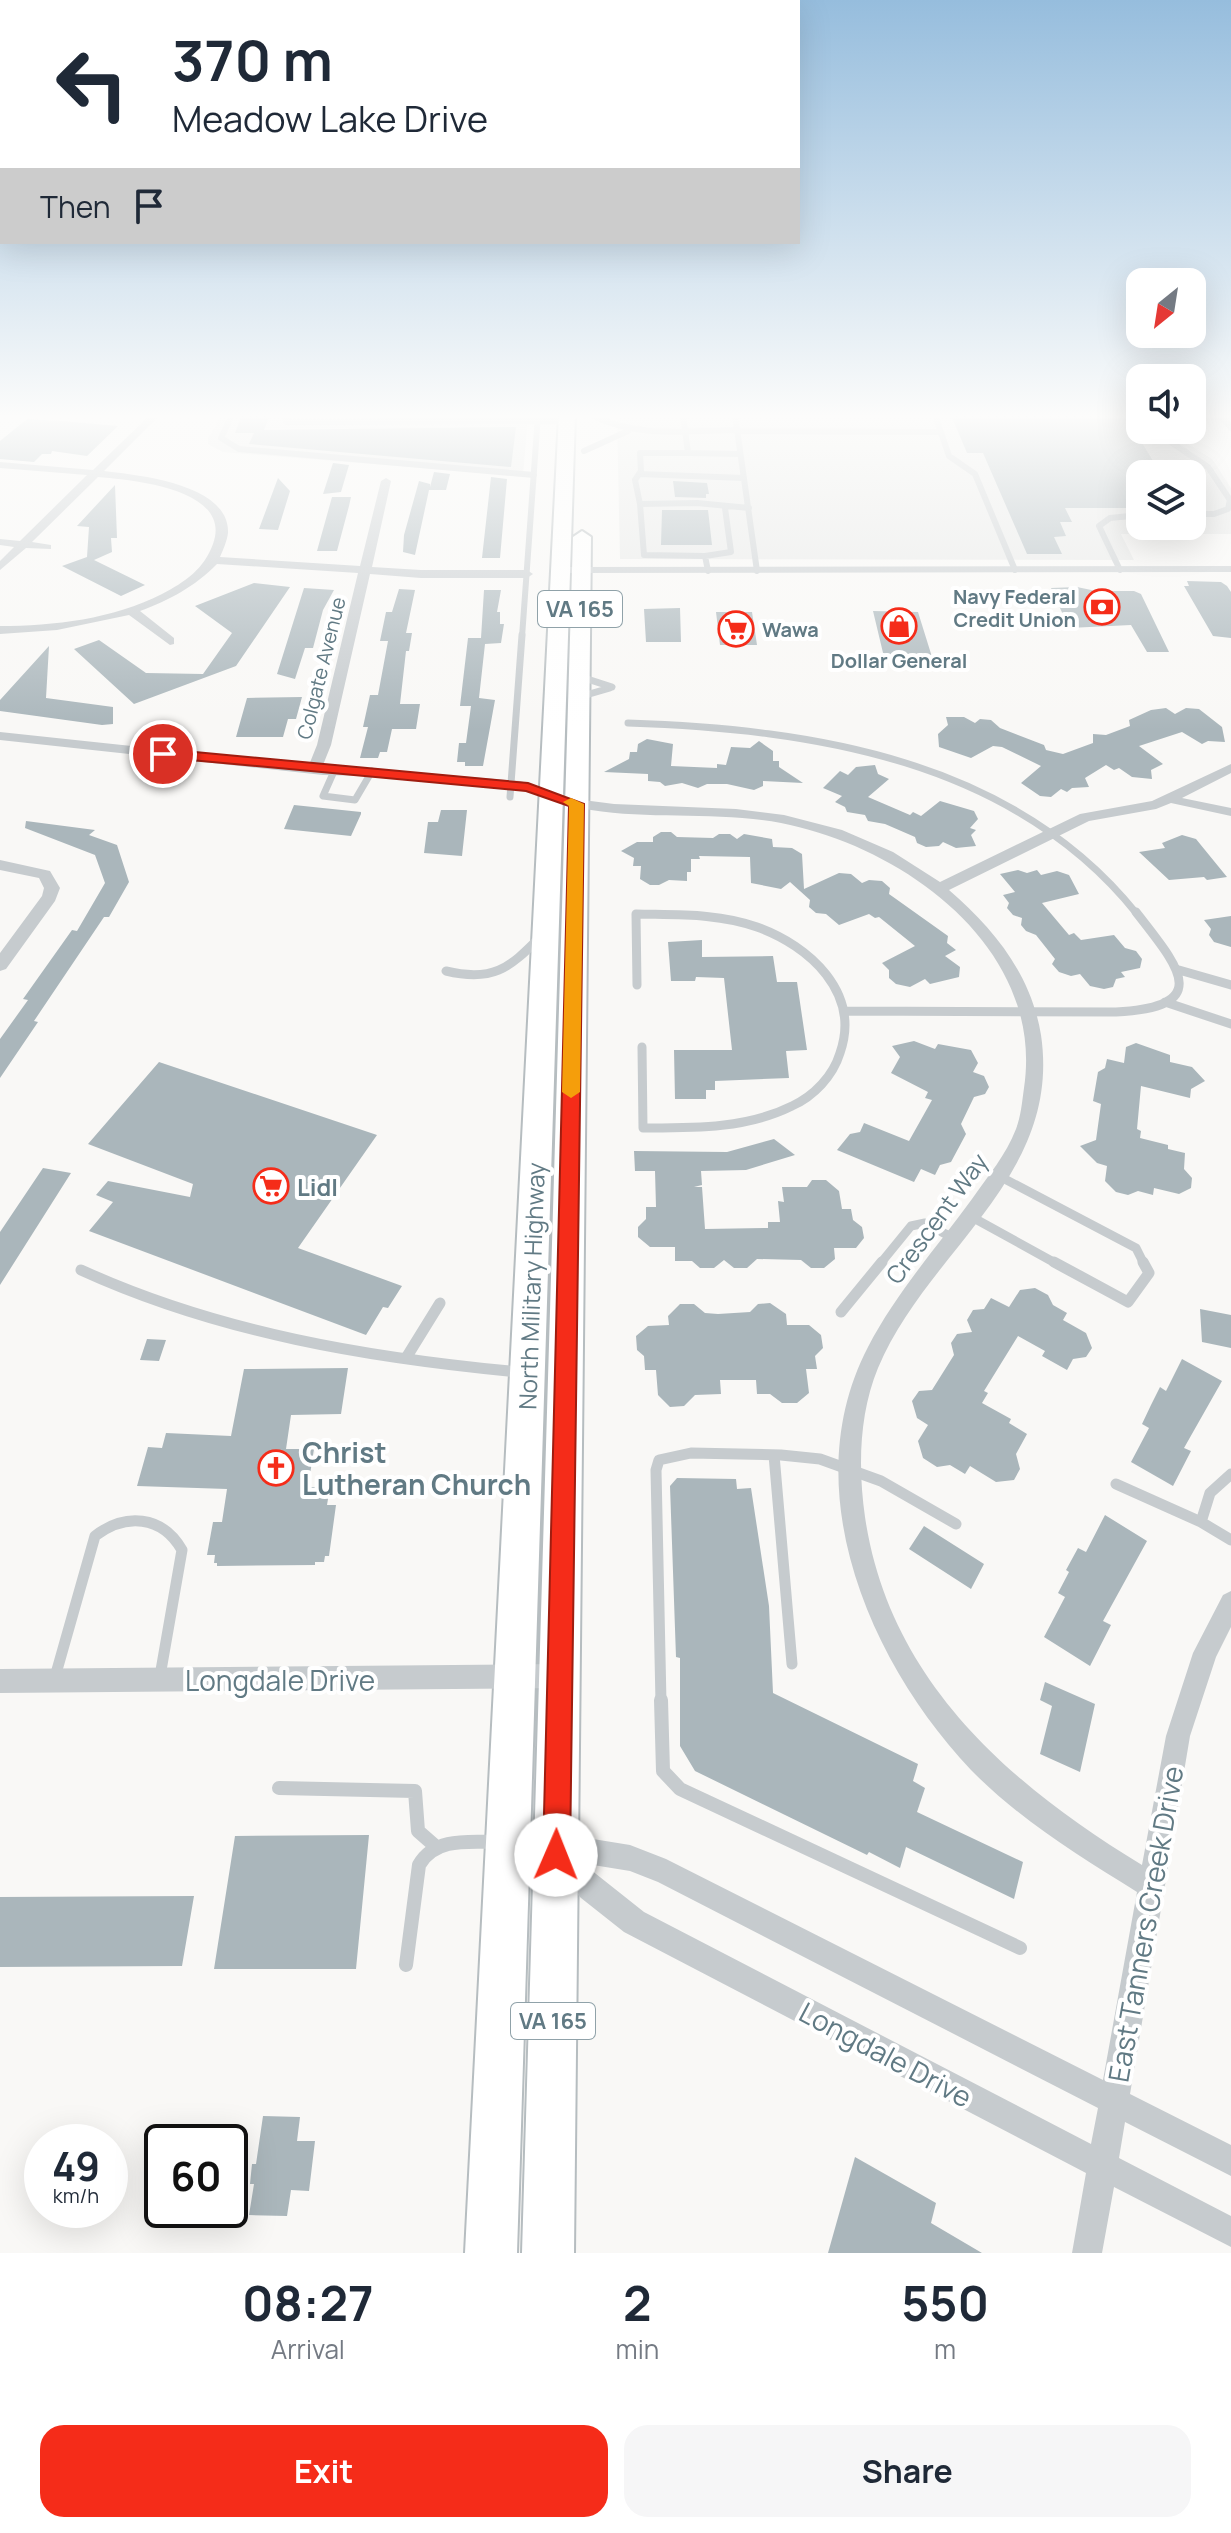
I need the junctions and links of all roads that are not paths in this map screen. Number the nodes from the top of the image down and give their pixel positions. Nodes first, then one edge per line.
1 (49, 520) edge
2 (219, 520) edge
3 (376, 520) edge
4 (531, 520) edge
5 (571, 520) edge
6 (576, 520) edge
7 (641, 520) edge
8 (727, 520) edge
9 (751, 520) edge
10 (994, 520) edge
11 (1107, 520) edge
12 (0, 542) edge
13 (24, 544) junction
14 (47, 547) dead end
15 (705, 556) junction
16 (213, 560) junction
17 (0, 567) edge
18 (1231, 569) edge
19 (571, 570) junction
20 (1015, 570) junction
21 (1120, 570) junction
22 (364, 571) junction
23 (708, 571) junction
24 (757, 571) junction
25 (527, 574) junction
26 (132, 611) junction
27 (0, 630) edge
28 (170, 641) dead end
29 (628, 723) dead end
30 (0, 736) edge
31 (1231, 768) edge
32 (314, 769) junction
33 (334, 771) junction
34 (370, 775) junction
35 (511, 791) junction
36 (1172, 799) junction
37 (564, 800) junction
38 (1231, 812) edge
39 (1052, 832) junction
40 (0, 865) edge
41 (940, 888) junction
42 (545, 932) junction
43 (0, 965) edge
44 (1179, 970) junction
45 (446, 971) dead end
46 (637, 985) dead end
47 (1231, 985) edge
48 (1165, 1002) junction
49 (847, 1011) junction
50 (1030, 1013) junction
51 (1231, 1024) edge
52 (642, 1047) dead end
53 (999, 1176) junction
54 (970, 1216) junction
55 (953, 1238) junction
56 (81, 1270) dead end
57 (440, 1303) dead end
58 (841, 1312) dead end
59 (406, 1358) junction
60 (527, 1373) junction
61 (774, 1455) junction
62 (849, 1468) junction
63 (1231, 1474) edge
64 (1116, 1484) dead end
65 (1201, 1522) junction
66 (956, 1524) dead end
67 (1231, 1540) edge
68 (1230, 1608) edge
69 (792, 1664) dead end
70 (560, 1676) junction
71 (515, 1677) junction
72 (159, 1680) junction
73 (0, 1681) edge
74 (54, 1681) junction
75 (279, 1788) dead end
76 (508, 1841) junction
77 (434, 1845) junction
78 (556, 1855) junction
79 (1152, 1886) junction
80 (1020, 1948) dead end
81 (406, 1965) dead end
82 (1114, 2101) junction
83 (1231, 2161) edge
84 (1102, 2167) junction
85 (1231, 2232) edge
86 (491, 2253) edge
87 (548, 2253) edge
88 (1087, 2253) edge

1 - 13 street
2 - 16 street
3 - 22 street, Colgate Avenue
4 - 25 lane
5 - 19 main road, North Military Highway / VA 165
6 - 19 main road, North Military Highway / VA 165
7 - 15 lane
8 - 15 lane
9 - 24 lane
10 - 20 lane
11 - 21 lane
12 - 13 street
13 - 14 street
13 - 17 street
15 - 23 lane
16 - 22 street
16 - 26 street
18 - 21 street
19 - 23 street
19 - 37 main road, North Military Highway / VA 165
19 - 37 main road, North Military Highway / VA 165
20 - 21 street
20 - 24 street
22 - 25 street
22 - 32 street, Colgate Avenue
23 - 24 street
25 - 35 lane
26 - 27 street
26 - 28 street
29 - 39 lane
30 - 32 street, Crescent Way
31 - 36 street
32 - 33 street, Crescent Way
33 - 34 street, Crescent Way
33 - 34 lane
34 - 35 street, Crescent Way
35 - 37 street, Crescent Way
36 - 38 street
36 - 39 street
37 - 41 street, Crescent Way
37 - 42 main road, North Military Highway / VA 165
37 - 70 main road, North Military Highway / VA 165
39 - 41 street
39 - 44 lane
40 - 43 street
41 - 50 street, Crescent Way
42 - 45 lane
42 - 60 main road, North Military Highway / VA 165
44 - 47 lane
44 - 48 lane
46 - 49 lane
48 - 50 lane
48 - 51 lane
49 - 50 lane
49 - 52 lane
50 - 53 street, Crescent Way
53 - 54 street, Crescent Way
53 - 54 lane
54 - 55 street, Crescent Way
55 - 58 lane
55 - 62 street, Crescent Way
56 - 59 lane
57 - 59 lane
59 - 60 lane
60 - 71 main road, North Military Highway / VA 165
61 - 62 lane
61 - 69 lane
61 - 80 lane
62 - 66 lane
62 - 79 street, Crescent Way
63 - 65 lane
64 - 65 lane
65 - 67 lane
68 - 79 street, East Tanners Creek Drive
70 - 71 street, Longdale Drive
70 - 78 main road, North Military Highway / VA 165
71 - 72 street, Longdale Drive
71 - 76 main road, North Military Highway / VA 165
72 - 74 street, Longdale Drive
72 - 74 lane
73 - 74 street, Longdale Drive
75 - 77 lane
76 - 77 lane
76 - 78 street, Longdale Drive
76 - 86 main road, North Military Highway / VA 165
77 - 81 lane
78 - 82 street, Longdale Drive
78 - 84 street, Longdale Drive
78 - 87 main road, North Military Highway / VA 165
79 - 82 street, East Tanners Creek Drive
82 - 83 street, Longdale Drive
82 - 84 street, East Tanners Creek Drive
84 - 85 street, Longdale Drive
84 - 88 street, East Tanners Creek Drive

